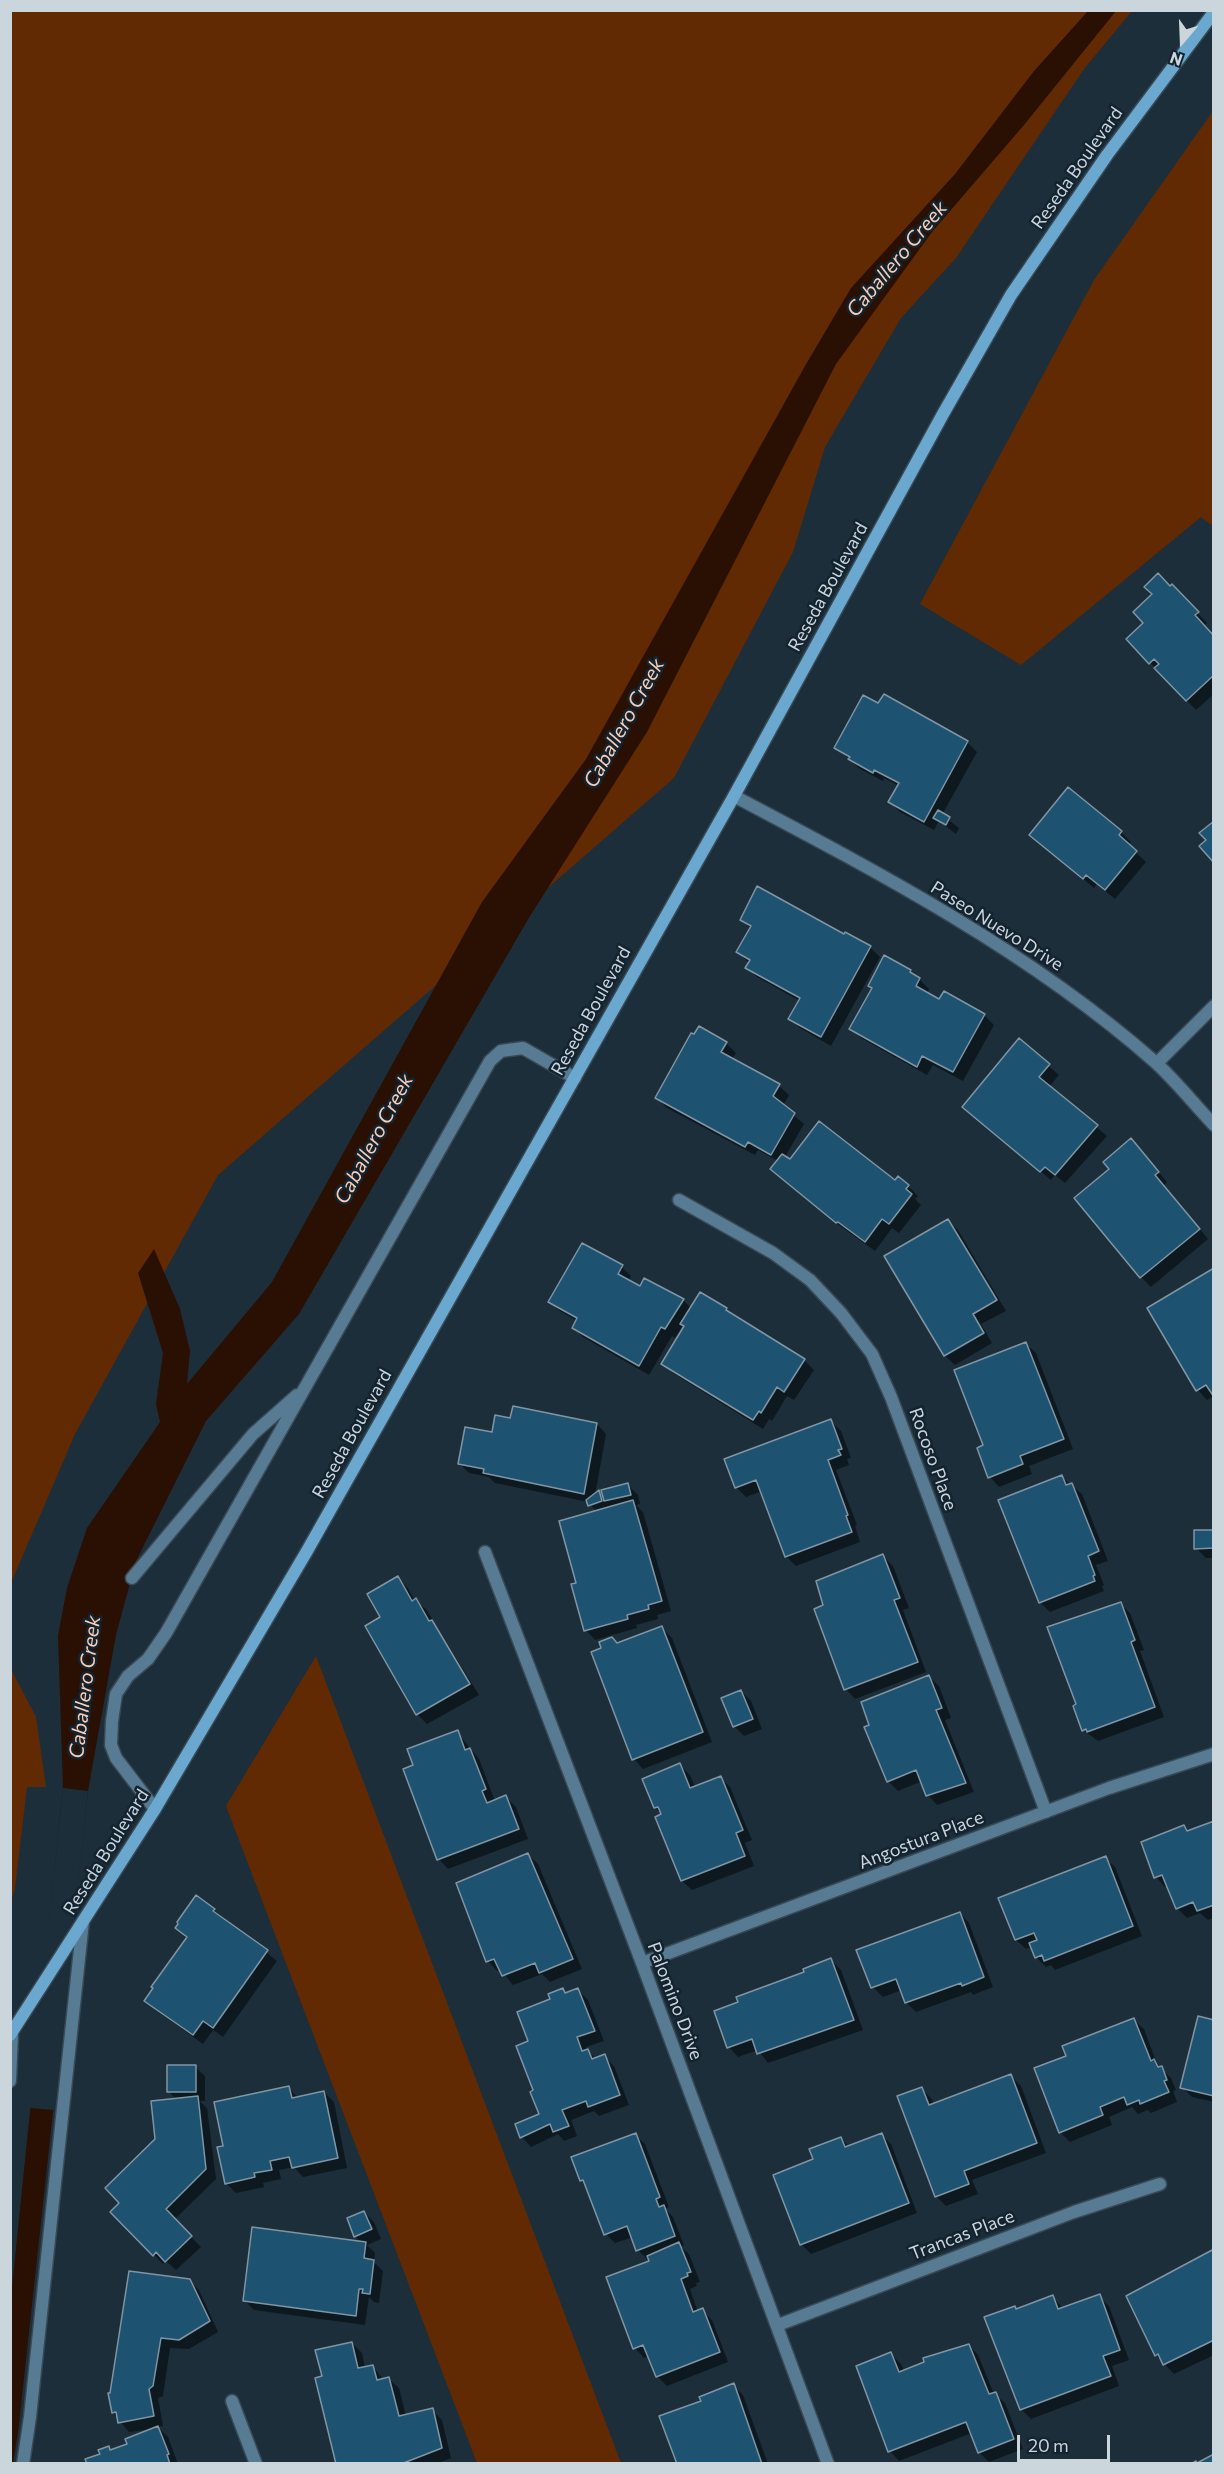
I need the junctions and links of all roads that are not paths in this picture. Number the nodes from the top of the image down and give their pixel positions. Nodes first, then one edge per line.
1 (1214, 12) edge
2 (734, 796) junction
3 (1214, 1006) edge
4 (1157, 1063) junction
5 (575, 1078) junction
6 (1214, 1125) edge
7 (679, 1200) dead end
8 (305, 1388) junction
9 (485, 1552) dead end
10 (132, 1578) dead end
11 (1214, 1754) edge
12 (154, 1809) junction
13 (1046, 1812) junction
14 (83, 1921) junction
15 (642, 1963) junction
16 (11, 2034) edge
17 (10, 2081) edge
18 (1160, 2184) dead end
19 (778, 2325) junction
20 (232, 2401) dead end
21 (23, 2463) edge
22 (256, 2463) edge
23 (828, 2463) edge

1 - 2 main road, Reseda Boulevard
2 - 4 street, Paseo Nuevo Drive
2 - 5 main road, Reseda Boulevard
3 - 4 street
4 - 6 street, Paseo Nuevo Drive
5 - 8 street
5 - 12 main road, Reseda Boulevard
7 - 13 street, Rocoso Place
8 - 10 street
8 - 12 street
9 - 15 street, Palomino Drive
11 - 13 street, Angostura Place
12 - 14 main road, Reseda Boulevard
13 - 15 street, Angostura Place
14 - 16 main road, Reseda Boulevard
14 - 21 street
15 - 19 street, Palomino Drive
16 - 17 street
18 - 19 street, Trancas Place
19 - 23 street, Palomino Drive
20 - 22 street

